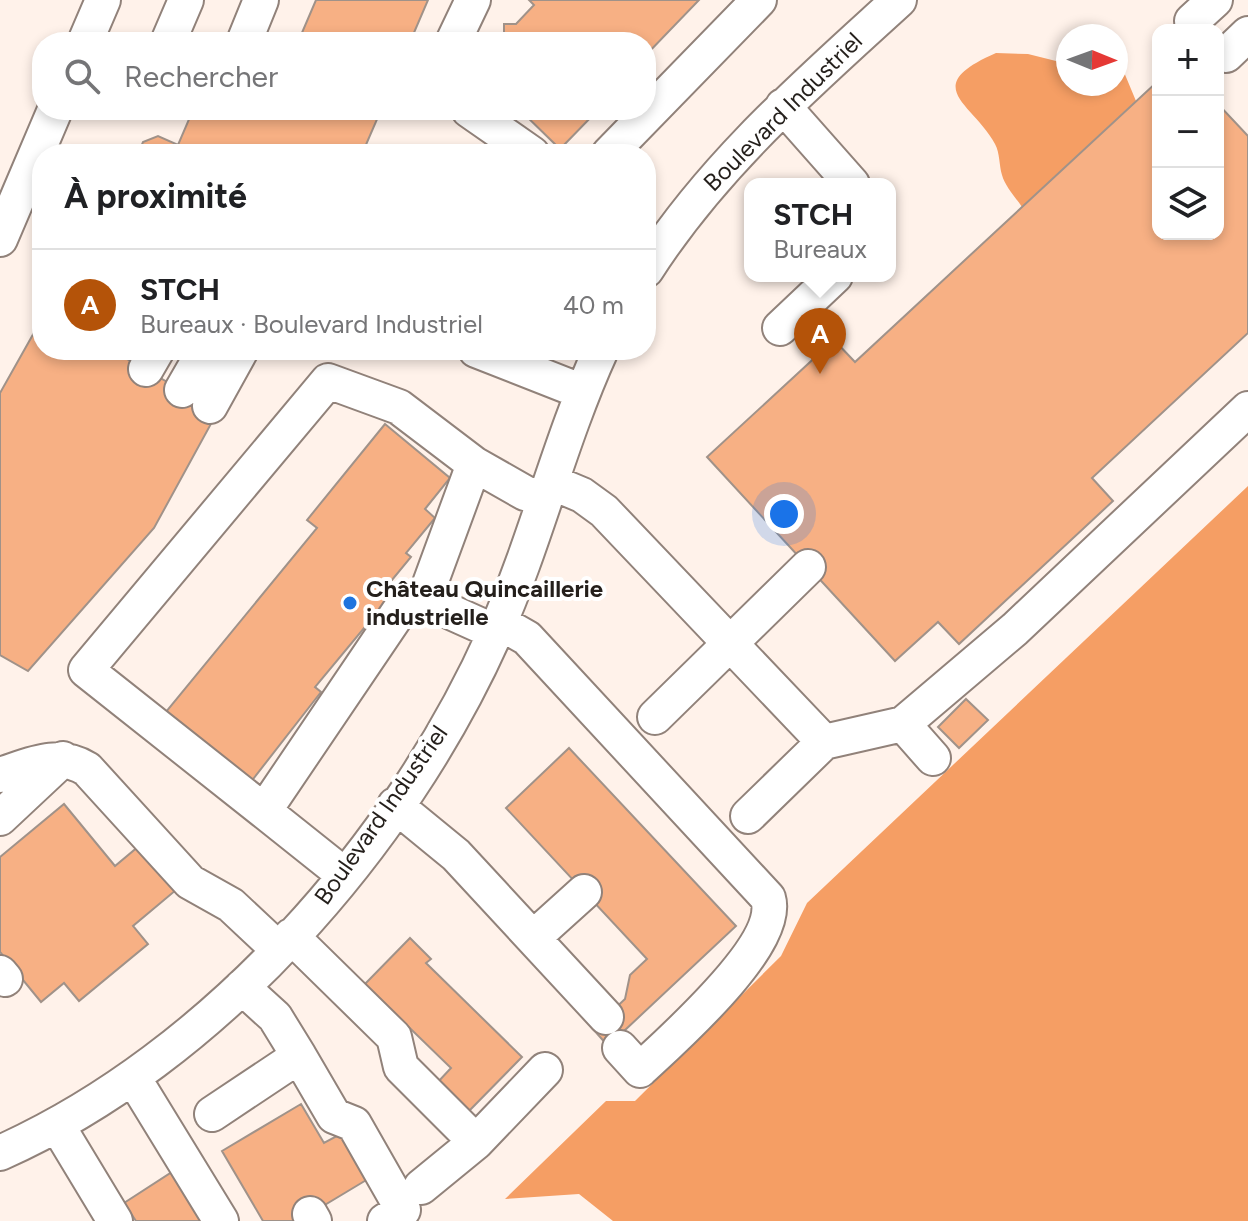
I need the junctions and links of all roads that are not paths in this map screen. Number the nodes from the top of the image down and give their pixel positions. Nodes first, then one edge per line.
1 (103, 0) edge
2 (186, 0) edge
3 (261, 0) edge
4 (473, 0) edge
5 (759, 0) edge
6 (899, 0) edge
7 (89, 32) edge
8 (172, 32) edge
9 (248, 32) edge
10 (458, 32) edge
11 (656, 106) edge
12 (783, 106) junction
13 (52, 120) edge
14 (483, 120) edge
15 (642, 120) edge
16 (45, 144) edge
17 (518, 144) edge
18 (619, 144) edge
19 (847, 178) edge
20 (32, 181) edge
21 (658, 229) edge
22 (0, 239) edge
23 (829, 282) edge
24 (780, 328) dead end
25 (203, 360) edge
26 (232, 360) edge
27 (501, 360) edge
28 (597, 360) edge
29 (583, 392) junction
30 (1248, 409) edge
31 (474, 464) junction
32 (548, 491) junction
33 (808, 567) dead end
34 (424, 600) junction
35 (497, 627) junction
36 (730, 643) junction
37 (655, 717) dead end
38 (903, 724) junction
39 (824, 742) junction
40 (933, 758) dead end
41 (63, 759) junction
42 (0, 775) edge
43 (395, 805) junction
44 (264, 811) junction
45 (748, 816) dead end
46 (0, 818) edge
47 (343, 874) junction
48 (584, 892) dead end
49 (533, 938) junction
50 (285, 942) junction
51 (242, 987) junction
52 (606, 1017) dead end
53 (620, 1048) dead end
54 (299, 1056) junction
55 (545, 1070) dead end
56 (134, 1079) junction
57 (212, 1114) dead end
58 (57, 1125) junction
59 (476, 1142) junction
60 (0, 1153) edge
61 (421, 1187) dead end
62 (115, 1221) edge
63 (221, 1221) edge
64 (385, 1221) edge

1 - 7 street
2 - 8 street
3 - 9 street
4 - 10 street
5 - 11 street
6 - 12 street, Boulevard Industriel
12 - 19 street
12 - 21 street, Boulevard Industriel
13 - 16 street
14 - 17 street
15 - 18 street
20 - 22 street
23 - 24 street
25 - 26 street
27 - 29 street
28 - 29 street, Boulevard Industriel
29 - 32 street, Boulevard Industriel
30 - 38 street
31 - 32 street
31 - 34 street
31 - 44 street
32 - 35 street, Boulevard Industriel
32 - 36 street
33 - 36 street
34 - 35 street
34 - 44 street
35 - 43 street, Boulevard Industriel
35 - 53 street
36 - 37 street
36 - 39 street
38 - 39 street
38 - 40 street
39 - 45 street
41 - 42 street
41 - 46 street
41 - 50 street
43 - 47 street, Boulevard Industriel
43 - 49 street
44 - 47 street
47 - 50 street, Boulevard Industriel
48 - 49 street
49 - 52 street
50 - 51 street, Boulevard Industriel
50 - 59 street
51 - 54 street
51 - 56 street, Boulevard Industriel
54 - 57 street
54 - 64 street
55 - 59 street
56 - 58 street, Boulevard Industriel
56 - 63 street
58 - 60 street, Boulevard Industriel
58 - 62 street
59 - 61 street

